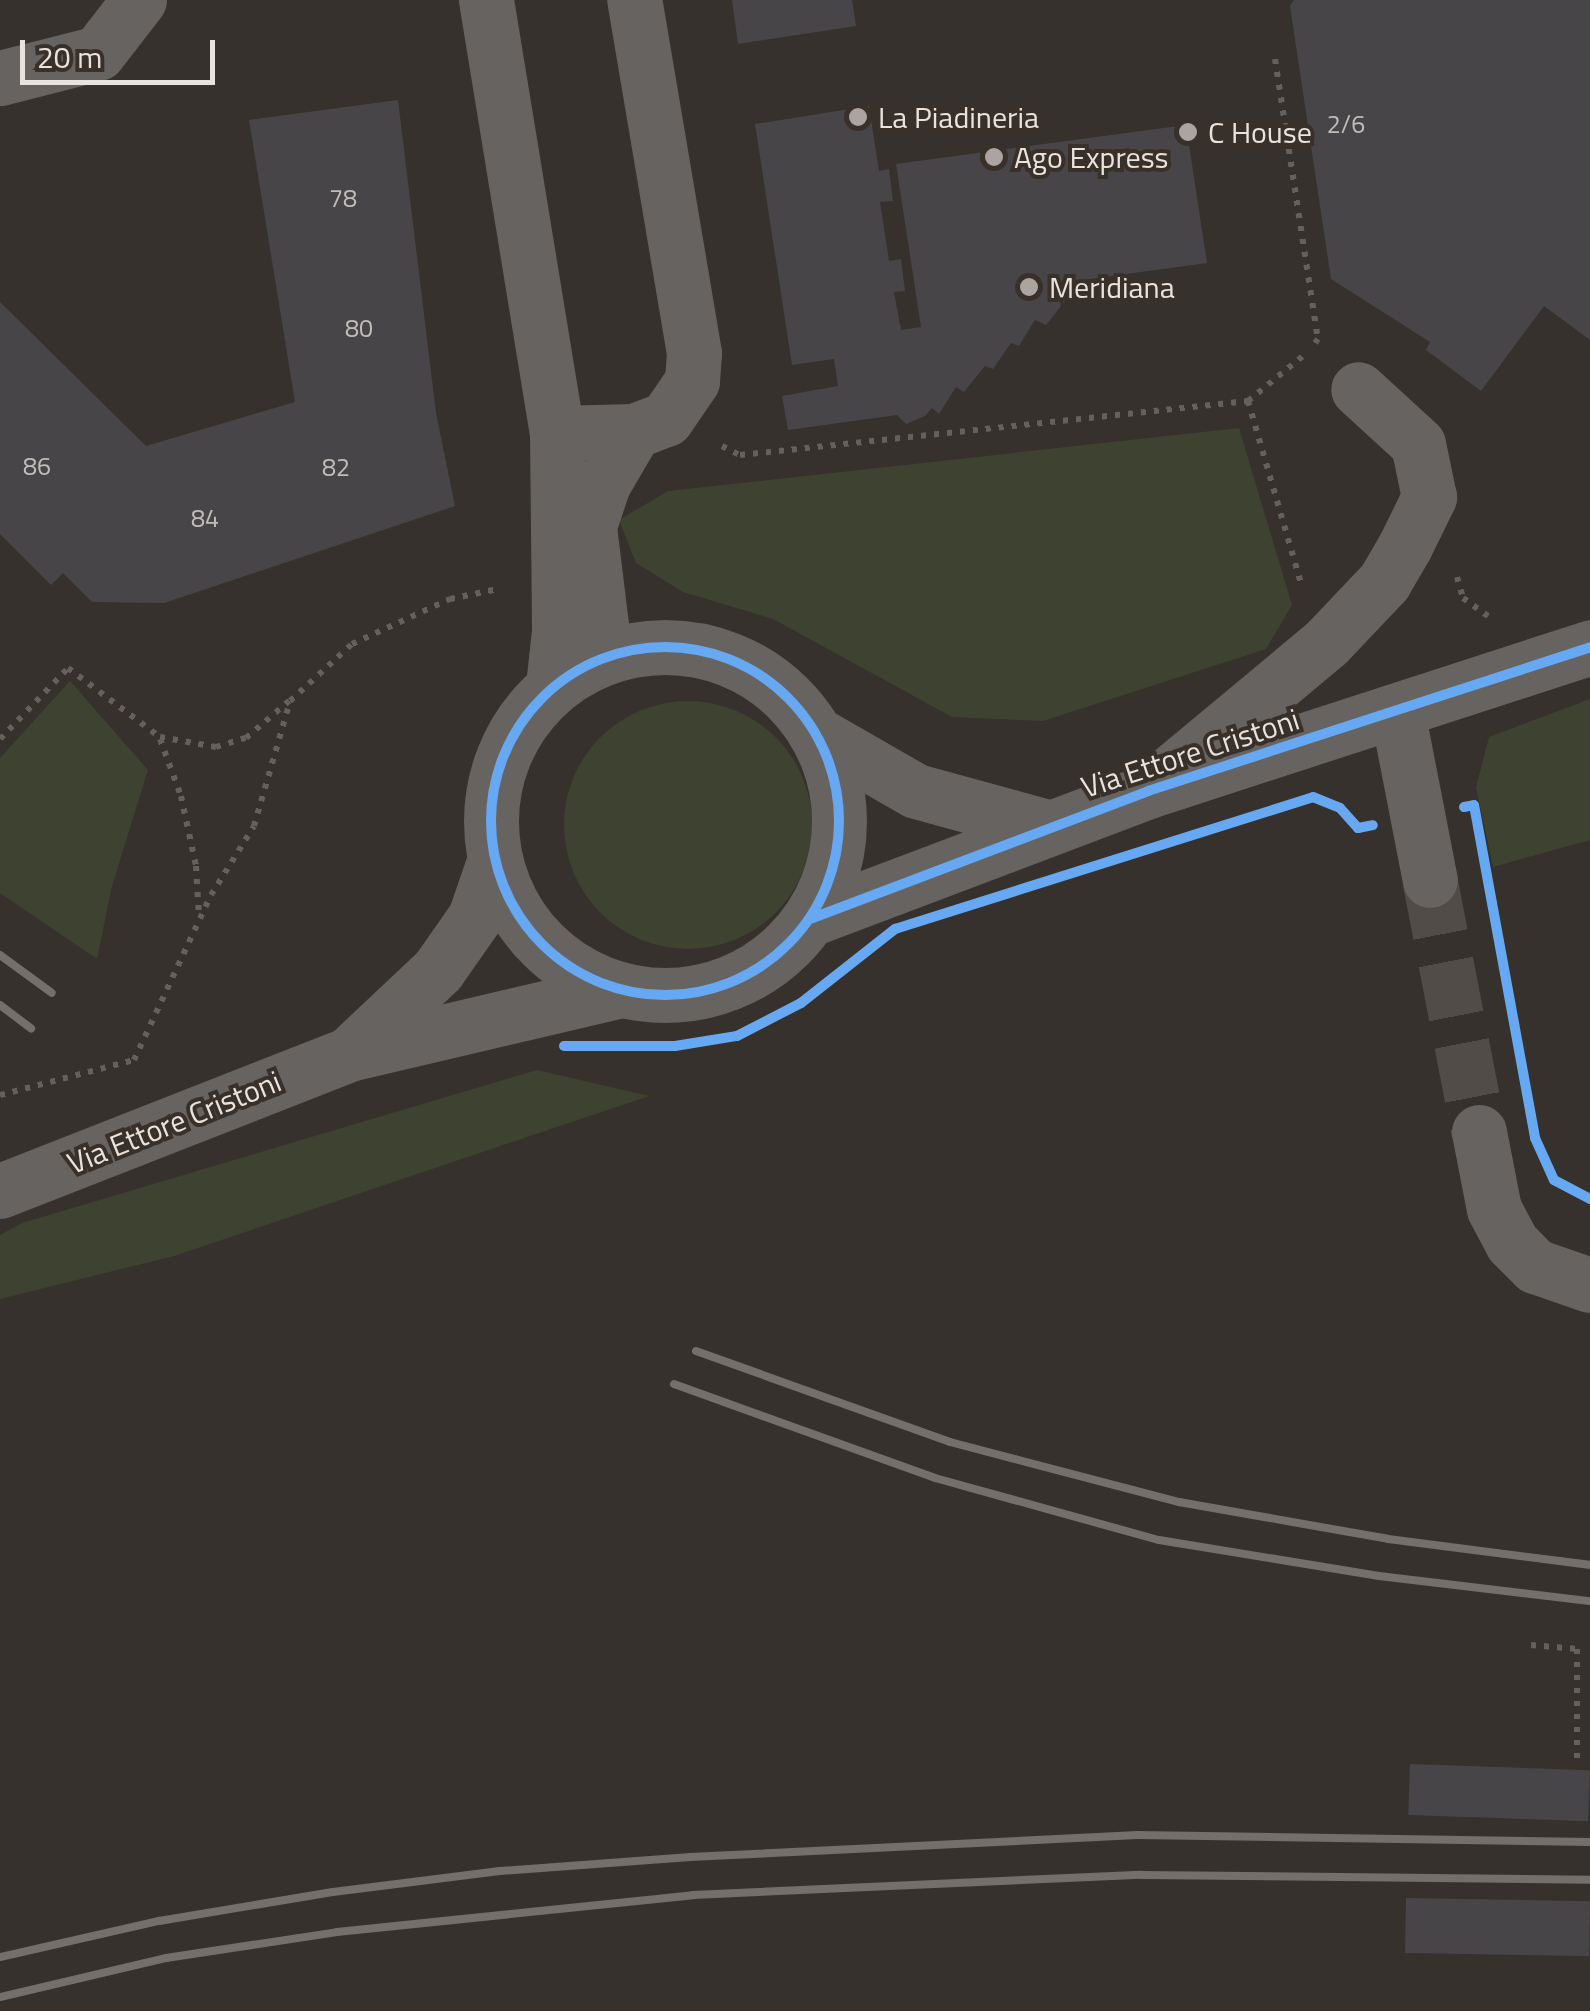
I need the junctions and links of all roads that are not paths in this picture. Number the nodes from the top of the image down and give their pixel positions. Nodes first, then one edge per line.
1 (140, 0) edge
2 (486, 0) edge
3 (634, 0) edge
4 (0, 78) edge
5 (1358, 389) dead end
6 (650, 425) junction
7 (557, 433) junction
8 (1590, 646) edge
9 (604, 657) junction
10 (553, 686) junction
11 (1397, 711) junction
12 (816, 733) junction
13 (1148, 792) junction
14 (1048, 827) junction
15 (495, 859) junction
16 (1430, 880) tunnel mouth
17 (810, 919) junction
18 (622, 990) junction
19 (348, 1054) junction
20 (1479, 1132) tunnel mouth
21 (0, 1191) edge
22 (1590, 1285) edge

1 - 4 street
2 - 7 street
3 - 6 street
5 - 13 street
6 - 7 street
6 - 9 street
7 - 10 street
8 - 11 street, Via Ettore Cristoni
9 - 10 street
9 - 12 street
10 - 15 street
11 - 13 street, Via Ettore Cristoni
11 - 16 street
12 - 14 street, Via Ettore Cristoni
12 - 17 street
13 - 14 street, Via Ettore Cristoni
14 - 17 street, Via Ettore Cristoni
15 - 18 street
15 - 19 street, Via Ettore Cristoni
17 - 18 street
18 - 19 street, Via Ettore Cristoni
19 - 21 street, Via Ettore Cristoni
20 - 22 street

